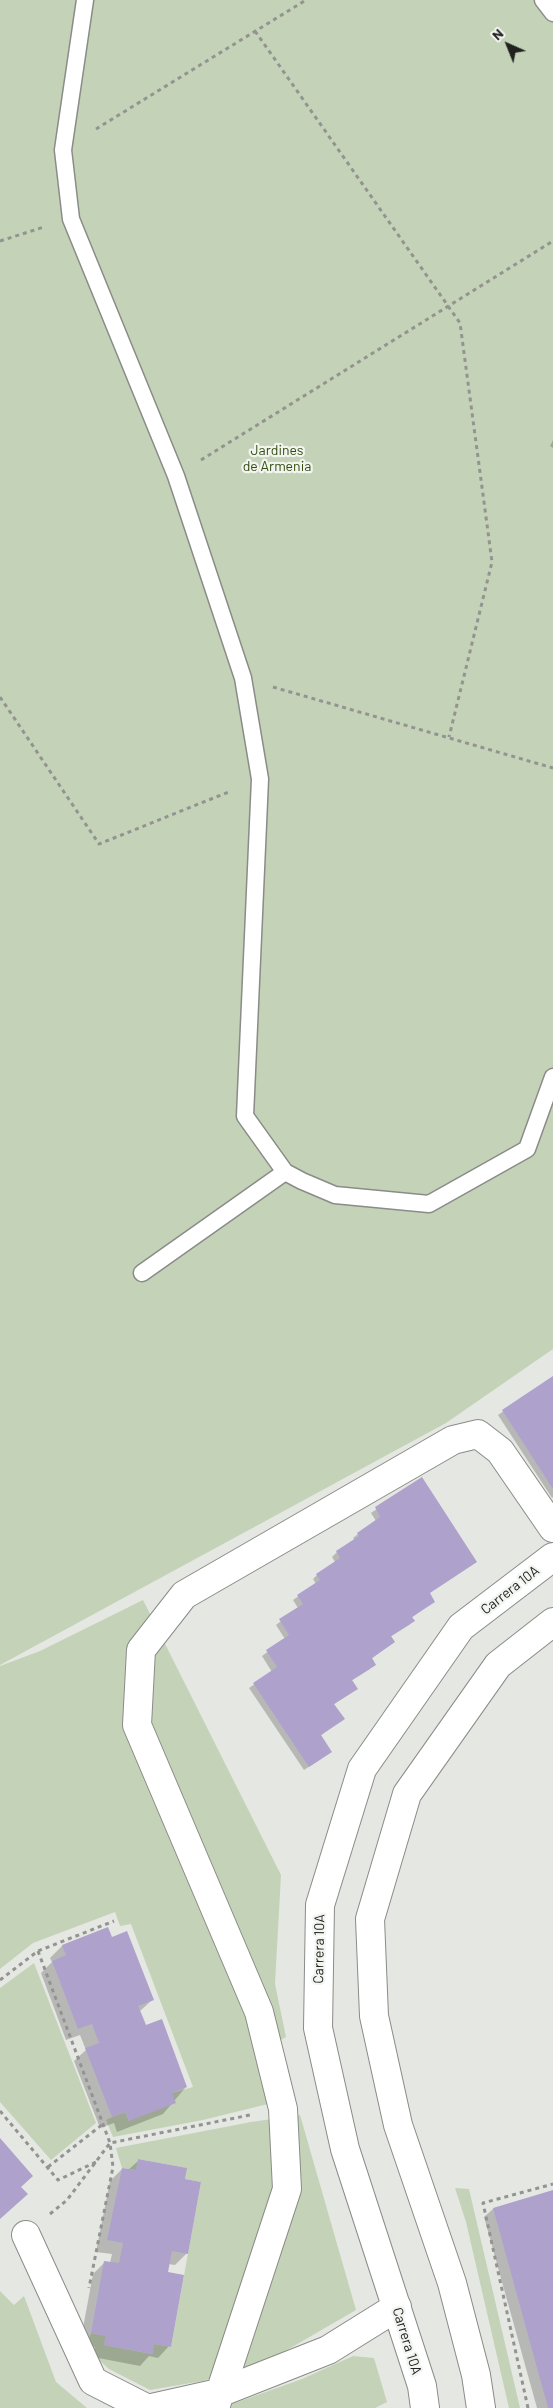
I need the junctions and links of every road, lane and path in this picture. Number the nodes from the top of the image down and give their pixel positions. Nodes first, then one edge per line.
1 (85, 0) edge
2 (306, 0) edge
3 (542, 0) edge
4 (553, 13) edge
5 (256, 31) junction
6 (62, 150) junction
7 (71, 219) junction
8 (0, 241) edge
9 (553, 241) edge
10 (450, 306) junction
11 (176, 476) junction
12 (244, 678) junction
13 (0, 697) edge
14 (449, 738) junction
15 (553, 768) edge
16 (260, 779) junction
17 (553, 1077) edge
18 (285, 1172) junction
19 (142, 1273) dead end
20 (553, 1528) edge
21 (553, 1557) edge
22 (553, 1622) edge
23 (114, 1921) dead end
24 (38, 1951) junction
25 (0, 1980) edge
26 (283, 2109) junction
27 (0, 2111) edge
28 (103, 2124) junction
29 (110, 2143) junction
30 (96, 2162) junction
31 (48, 2168) junction
32 (553, 2184) edge
33 (26, 2235) joint
34 (87, 2297) dead end
35 (397, 2308) junction
36 (217, 2400) edge
37 (146, 2408) edge
38 (152, 2408) edge
39 (425, 2408) edge
40 (481, 2408) edge
41 (528, 2408) edge

1 - 6 lane
2 - 5 path
3 - 4 lane
5 - 6 path
5 - 10 path
6 - 7 lane
7 - 8 path
7 - 11 lane
9 - 10 path
10 - 11 path
10 - 14 path
11 - 12 lane
12 - 14 path
12 - 16 lane
13 - 16 path
14 - 15 path
16 - 18 lane
17 - 18 lane
18 - 19 lane
20 - 26 street
21 - 35 street, Carrera 10A
22 - 40 street
23 - 24 path
24 - 25 path
24 - 28 path
26 - 29 path
26 - 36 street
27 - 31 path
28 - 29 path
28 - 31 path
29 - 30 path
29 - 34 path
30 - 31 path
30 - 33 path
32 - 41 path
33 - 37 street
35 - 36 street
35 - 39 street, Carrera 10A
36 - 38 street

